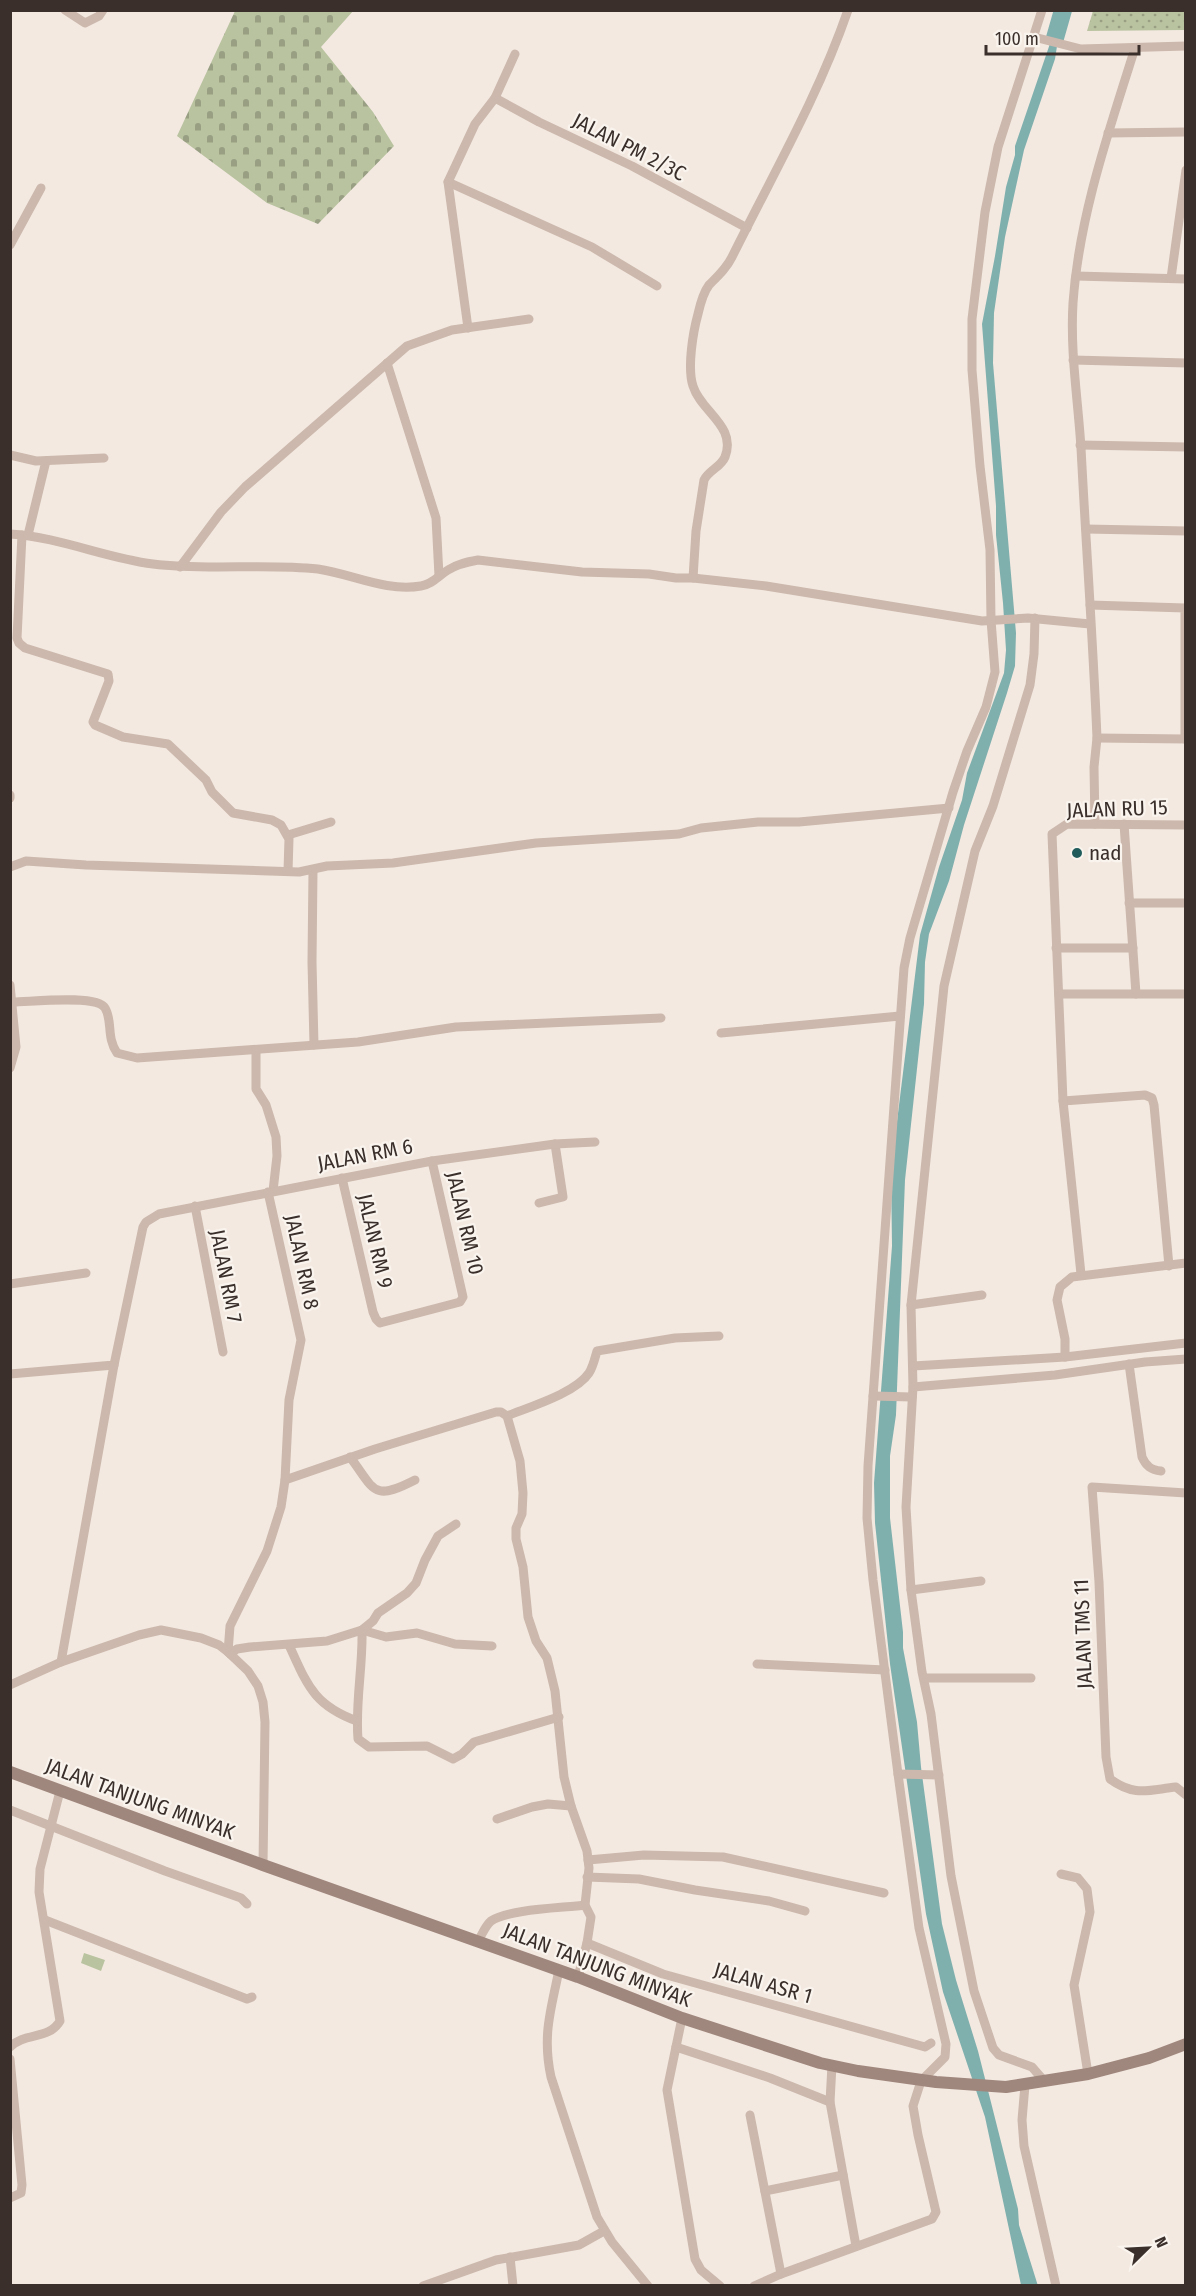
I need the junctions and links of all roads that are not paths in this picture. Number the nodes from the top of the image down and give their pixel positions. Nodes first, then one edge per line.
1 (65, 10) edge
2 (103, 10) edge
3 (848, 10) edge
4 (1042, 10) edge
5 (1038, 38) junction
6 (1185, 46) edge
7 (1135, 48) junction
8 (515, 54) dead end
9 (495, 98) junction
10 (1185, 132) edge
11 (1108, 133) junction
12 (1185, 170) edge
13 (448, 182) junction
14 (41, 188) dead end
15 (747, 228) junction
16 (10, 245) edge
17 (1076, 276) junction
18 (1172, 278) junction
19 (1185, 279) edge
20 (657, 286) dead end
21 (529, 319) dead end
22 (468, 328) junction
23 (1073, 360) junction
24 (387, 363) junction
25 (1185, 363) edge
26 (1080, 445) junction
27 (1185, 447) edge
28 (10, 455) edge
29 (104, 458) dead end
30 (46, 461) junction
31 (1086, 529) junction
32 (1185, 531) edge
33 (10, 534) edge
34 (25, 535) junction
35 (180, 567) junction
36 (439, 576) junction
37 (693, 578) junction
38 (1090, 605) junction
39 (1032, 618) junction
40 (996, 620) junction
41 (1090, 624) junction
42 (1097, 738) junction
43 (1185, 739) edge
44 (949, 808) junction
45 (331, 822) dead end
46 (1095, 824) junction
47 (1124, 824) junction
48 (1185, 825) edge
49 (288, 835) junction
50 (11, 866) edge
51 (313, 870) junction
52 (288, 871) junction
53 (1129, 903) junction
54 (1185, 903) edge
55 (1056, 948) junction
56 (1133, 948) junction
57 (10, 985) edge
58 (1059, 994) junction
59 (1136, 994) junction
60 (1185, 994) edge
61 (13, 1002) junction
62 (900, 1016) junction
63 (661, 1018) dead end
64 (721, 1032) dead end
65 (314, 1045) junction
66 (256, 1050) junction
67 (10, 1068) edge
68 (1063, 1101) junction
69 (595, 1142) dead end
70 (555, 1144) junction
71 (432, 1161) junction
72 (342, 1178) junction
73 (270, 1192) junction
74 (539, 1203) dead end
75 (195, 1206) junction
76 (1185, 1263) edge
77 (1169, 1266) junction
78 (86, 1273) dead end
79 (1081, 1274) junction
80 (10, 1284) edge
81 (982, 1295) dead end
82 (911, 1305) junction
83 (373, 1312) joint
84 (719, 1335) dead end
85 (1185, 1342) edge
86 (1170, 1345) junction
87 (223, 1352) dead end
88 (1065, 1356) junction
89 (1185, 1359) edge
90 (1173, 1360) junction
91 (114, 1365) junction
92 (1129, 1365) junction
93 (913, 1366) junction
94 (10, 1374) edge
95 (911, 1394) junction
96 (876, 1396) junction
97 (507, 1416) junction
98 (350, 1457) junction
99 (1161, 1471) dead end
100 (285, 1480) junction
101 (415, 1480) dead end
102 (1185, 1493) edge
103 (456, 1524) dead end
104 (981, 1581) dead end
105 (911, 1590) junction
106 (362, 1630) junction
107 (289, 1645) junction
108 (492, 1646) dead end
109 (229, 1653) junction
110 (61, 1662) junction
111 (757, 1664) dead end
112 (885, 1670) junction
113 (924, 1678) junction
114 (1031, 1678) dead end
115 (10, 1685) edge
116 (559, 1718) junction
117 (357, 1721) junction
118 (10, 1772) edge
119 (902, 1774) junction
120 (937, 1775) junction
121 (60, 1791) junction
122 (1184, 1792) edge
123 (571, 1806) junction
124 (10, 1810) edge
125 (497, 1819) dead end
126 (51, 1826) junction
127 (588, 1860) junction
128 (263, 1865) junction
129 (1061, 1874) dead end
130 (587, 1877) junction
131 (884, 1893) dead end
132 (247, 1904) dead end
133 (585, 1905) junction
134 (805, 1911) dead end
135 (45, 1920) junction
136 (478, 1941) junction
137 (587, 1943) junction
138 (559, 1970) junction
139 (578, 1977) junction
140 (252, 1997) dead end
141 (682, 2018) junction
142 (931, 2043) dead end
143 (1185, 2044) edge
144 (10, 2047) edge
145 (675, 2047) junction
146 (10, 2059) edge
147 (832, 2065) junction
148 (1088, 2074) junction
149 (921, 2080) junction
150 (1045, 2082) junction
151 (1025, 2085) junction
152 (830, 2102) junction
153 (750, 2115) dead end
154 (843, 2175) junction
155 (765, 2191) junction
156 (10, 2198) edge
157 (604, 2231) junction
158 (856, 2246) junction
159 (510, 2257) junction
160 (781, 2274) junction
161 (427, 2285) edge
162 (513, 2286) edge
163 (648, 2286) edge
164 (720, 2286) edge
165 (754, 2286) edge
166 (1056, 2286) edge

1 - 2 street
3 - 15 street
4 - 5 street
5 - 7 street
5 - 40 street
6 - 7 street
7 - 11 street
8 - 9 street
9 - 13 street
9 - 15 street, JALAN PM 2/3C
10 - 11 street
11 - 17 street
12 - 18 street
13 - 20 street
13 - 22 street
14 - 16 street
15 - 37 street
17 - 18 street
17 - 23 street
18 - 19 street
21 - 22 street
22 - 24 street
23 - 25 street
23 - 26 street
24 - 35 street
24 - 36 street
26 - 27 street
26 - 31 street
28 - 30 street
29 - 30 street
30 - 34 street
31 - 32 street
31 - 38 street
33 - 34 street
34 - 35 street
34 - 49 street
35 - 36 street
36 - 37 street
37 - 40 street
38 - 41 street
38 - 43 street
39 - 40 street
39 - 41 street
39 - 82 street
40 - 44 street
41 - 42 street
42 - 43 street
42 - 46 street
44 - 51 street
44 - 62 street
45 - 49 street
46 - 47 street, JALAN RU 15
46 - 55 street, JALAN RU 15
47 - 48 street, JALAN RU 15
47 - 53 street
49 - 52 street
50 - 52 street
51 - 52 street
51 - 65 street
53 - 54 street
53 - 56 street
55 - 56 street
55 - 58 street
56 - 59 street
57 - 61 street
58 - 59 street
58 - 68 street
59 - 60 street
61 - 66 street
61 - 67 street
62 - 64 street
62 - 96 street
63 - 65 street
65 - 66 street
66 - 73 street, JALAN RM 8
68 - 77 street
68 - 79 street
69 - 70 street, JALAN RM 6
70 - 71 street, JALAN RM 6
70 - 74 street
71 - 72 street, JALAN RM 6
71 - 83 street, JALAN RM 10
72 - 73 street, JALAN RM 6
72 - 83 street, JALAN RM 9
73 - 75 street, JALAN RM 6
73 - 100 street, JALAN RM 8
75 - 87 street, JALAN RM 7
75 - 91 street, JALAN RM 6
76 - 77 street
77 - 79 street
78 - 80 street
79 - 88 street
81 - 82 street
82 - 93 street
84 - 97 street
85 - 86 street
86 - 88 street
86 - 90 street
88 - 93 street
89 - 90 street
90 - 92 street
91 - 94 street
91 - 110 street
92 - 95 street
92 - 99 street
93 - 95 street
95 - 96 street
95 - 105 street
96 - 112 street
97 - 98 street
97 - 116 street
98 - 100 street
98 - 101 street
100 - 109 street
102 - 122 street, JALAN TMS 11
103 - 106 street
104 - 105 street
105 - 113 street
106 - 107 street
106 - 108 street
106 - 117 street
107 - 109 street
107 - 117 street
109 - 110 street
109 - 128 street
110 - 115 street
111 - 112 street
112 - 119 street
113 - 114 street
113 - 120 street
116 - 117 street
116 - 123 street
118 - 121 main road, JALAN TANJUNG MINYAK
119 - 120 street
119 - 149 street
120 - 150 street
121 - 126 street
121 - 128 main road, JALAN TANJUNG MINYAK
123 - 125 street
123 - 127 street
124 - 126 street
126 - 132 street
126 - 135 street
127 - 130 street
127 - 131 street
128 - 136 main road, JALAN TANJUNG MINYAK
129 - 148 street
130 - 133 street
130 - 134 street
133 - 136 street
133 - 137 street
135 - 140 street
135 - 144 street
136 - 138 main road, JALAN TANJUNG MINYAK
137 - 139 street
137 - 142 street, JALAN ASR 1
138 - 139 main road, JALAN TANJUNG MINYAK
138 - 157 street
139 - 141 main road, JALAN TANJUNG MINYAK
141 - 145 street
141 - 147 main road, JALAN TANJUNG MINYAK
143 - 148 main road, JALAN TANJUNG MINYAK
145 - 152 street
145 - 164 street
146 - 156 street
147 - 149 main road, JALAN TANJUNG MINYAK
147 - 152 street
148 - 150 main road, JALAN TANJUNG MINYAK
149 - 151 main road, JALAN TANJUNG MINYAK
149 - 158 street
150 - 151 main road, JALAN TANJUNG MINYAK
151 - 166 street
152 - 154 street
153 - 155 street
154 - 155 street
154 - 158 street
155 - 160 street
157 - 159 street
157 - 163 street
158 - 160 street
159 - 161 street
159 - 162 street
160 - 165 street

